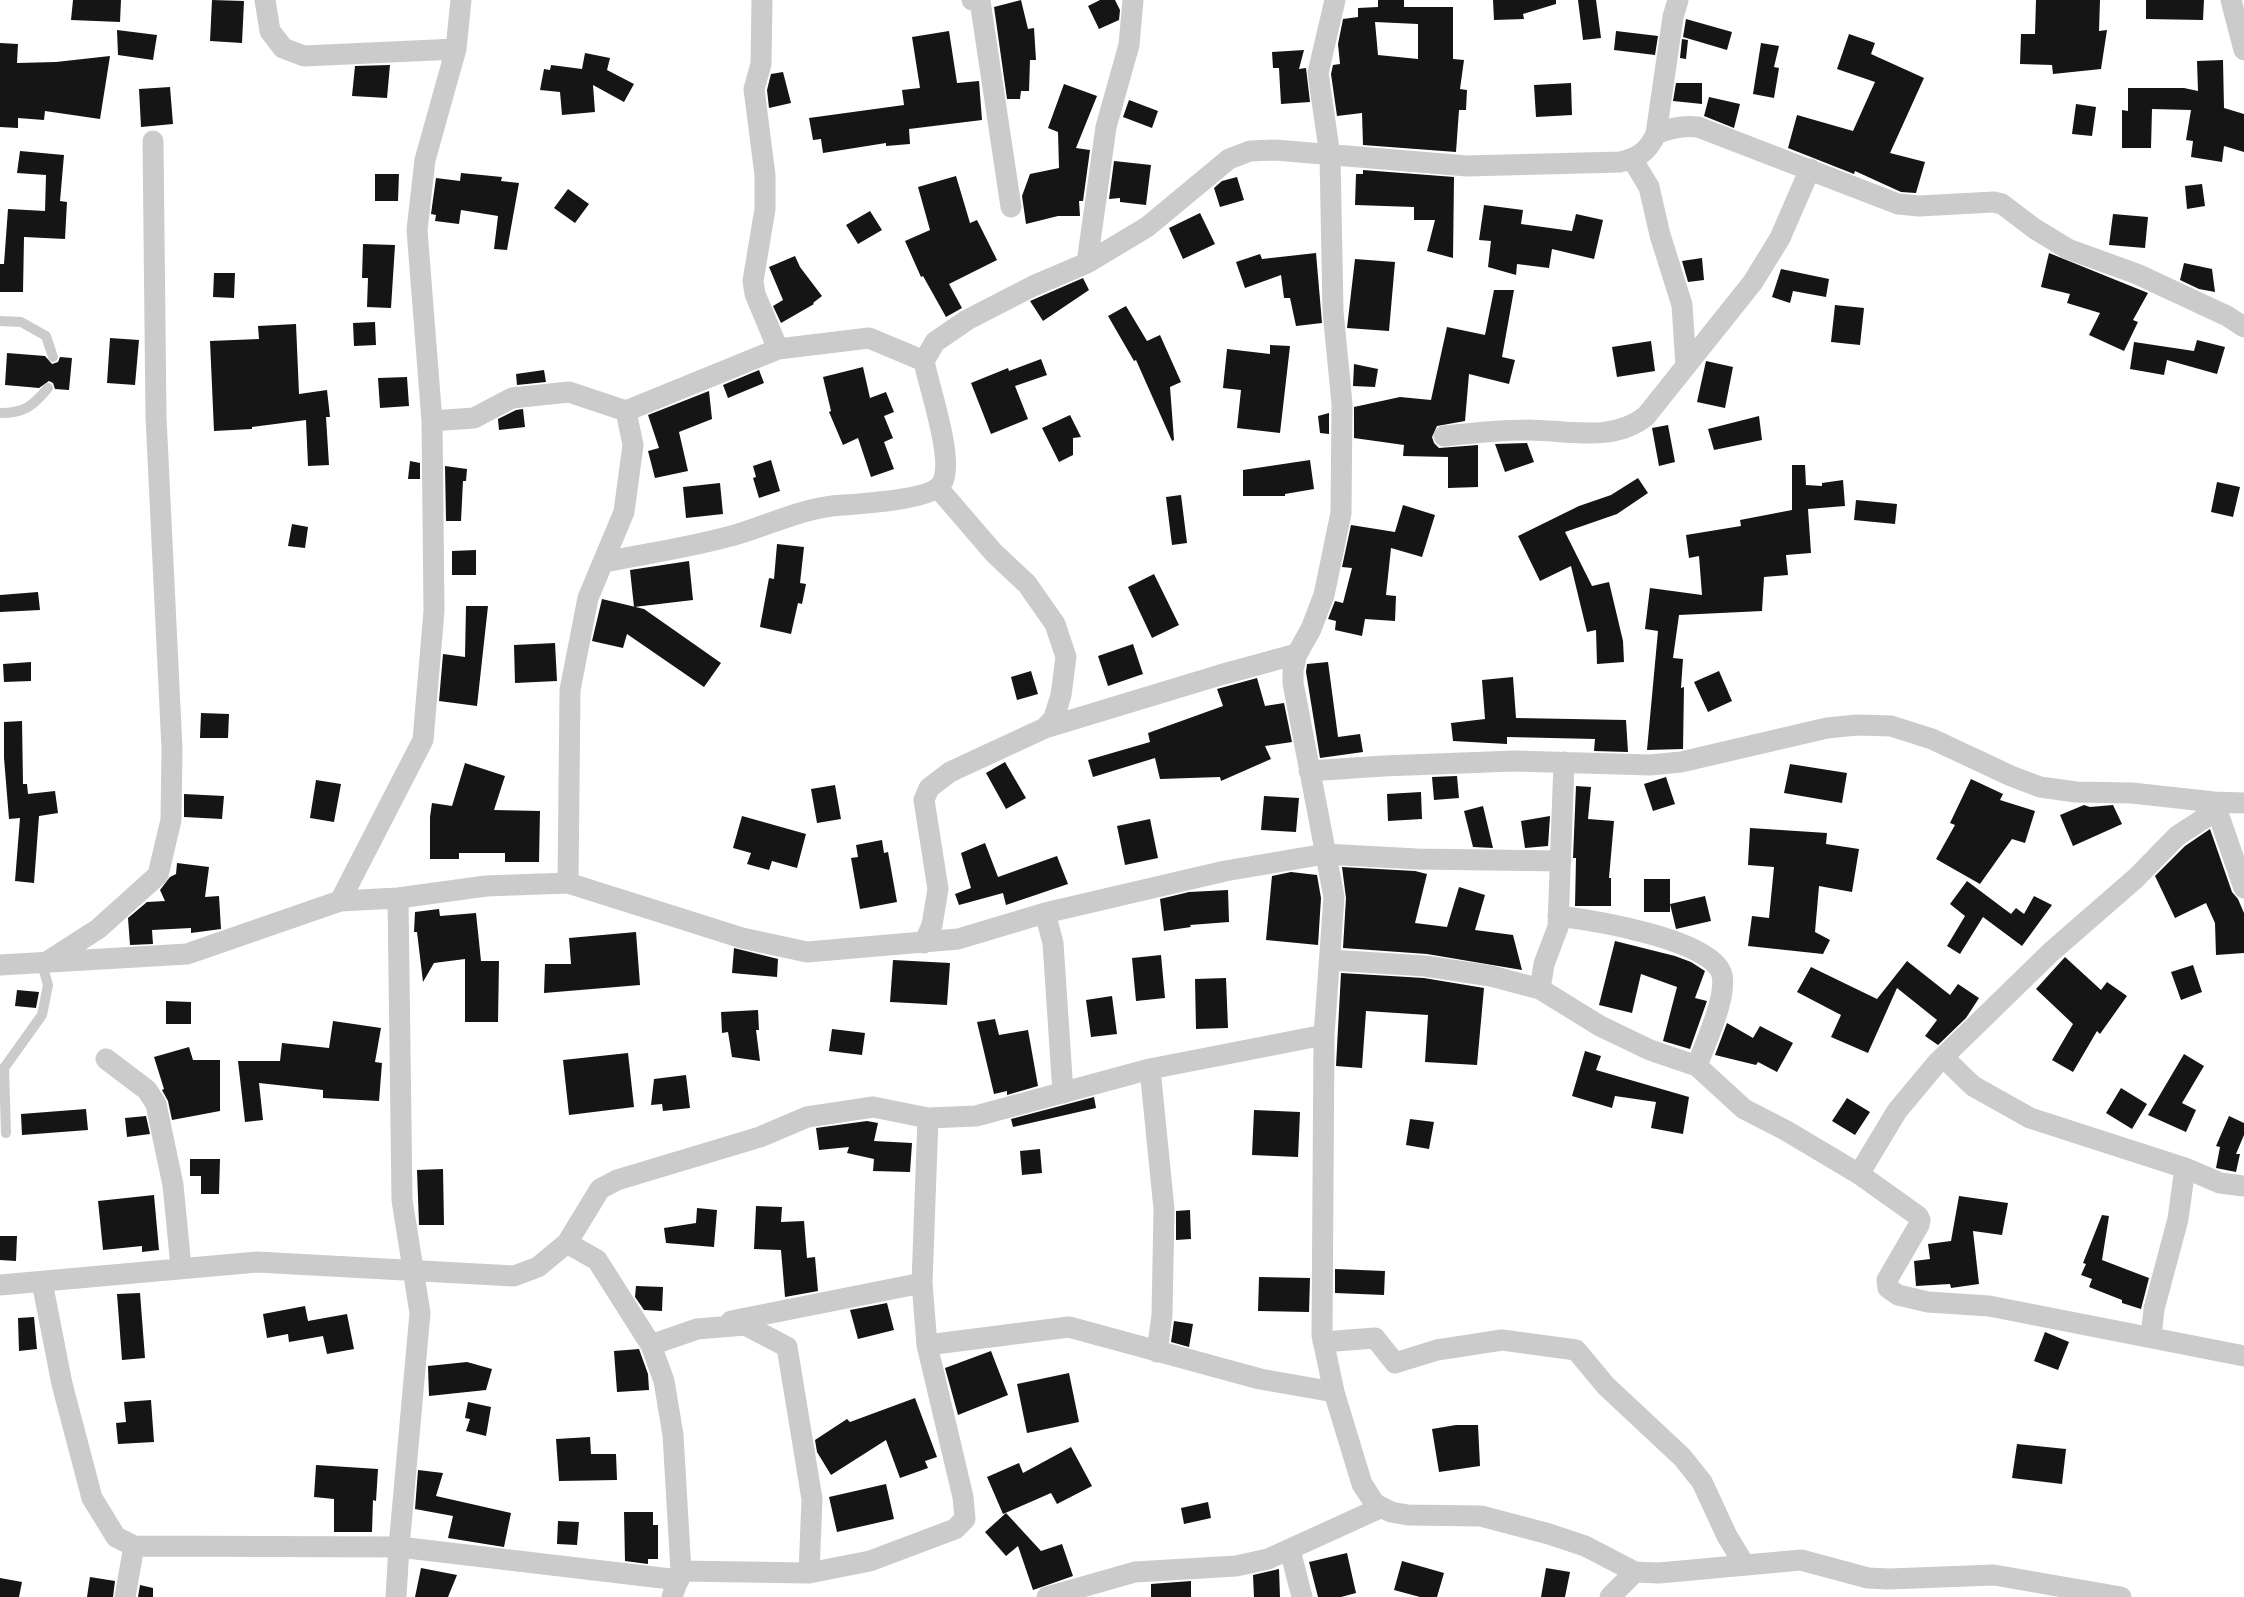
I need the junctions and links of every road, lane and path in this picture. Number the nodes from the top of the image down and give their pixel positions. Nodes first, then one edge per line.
1 (265, 0) edge
2 (461, 0) edge
3 (762, 0) edge
4 (972, 0) edge
5 (1133, 0) edge
6 (1335, 0) edge
7 (1678, 0) edge
8 (2231, 0) edge
9 (456, 49) junction
10 (2244, 50) edge
11 (1656, 134) junction
12 (153, 141) dead end
13 (1330, 156) junction
14 (1632, 159) junction
15 (1810, 169) junction
16 (1011, 207) dead end
17 (1087, 263) junction
18 (0, 320) edge
19 (2244, 327) edge
20 (778, 349) junction
21 (53, 356) dead end
22 (924, 361) junction
23 (1686, 366) junction
24 (48, 388) dead end
25 (626, 411) junction
26 (0, 413) edge
27 (432, 421) junction
28 (1444, 436) dead end
29 (938, 488) junction
30 (604, 562) junction
31 (1297, 654) junction
32 (1045, 728) junction
33 (1564, 762) junction
34 (1309, 771) junction
35 (2244, 803) edge
36 (2215, 806) junction
37 (1325, 854) junction
38 (1561, 862) junction
39 (568, 883) junction
40 (2244, 888) edge
41 (398, 898) junction
42 (340, 901) junction
43 (1045, 913) junction
44 (1558, 916) junction
45 (924, 943) junction
46 (1330, 960) junction
47 (42, 964) junction
48 (0, 965) edge
49 (1540, 989) junction
50 (1324, 1035) junction
51 (1943, 1057) junction
52 (106, 1059) dead end
53 (1697, 1066) junction
54 (1150, 1070) junction
55 (1063, 1093) junction
56 (928, 1118) junction
57 (6, 1133) dead end
58 (2185, 1168) junction
59 (1859, 1174) junction
60 (2244, 1186) edge
61 (567, 1243) junction
62 (181, 1267) junction
63 (414, 1270) junction
64 (42, 1282) junction
65 (922, 1283) junction
66 (0, 1285) edge
67 (697, 1329) junction
68 (2151, 1337) junction
69 (1323, 1342) junction
70 (651, 1345) junction
71 (927, 1345) junction
72 (1157, 1352) junction
73 (2244, 1356) edge
74 (1334, 1392) junction
75 (1380, 1508) junction
76 (134, 1546) junction
77 (399, 1547) junction
78 (1290, 1550) junction
79 (1744, 1564) junction
80 (1635, 1572) junction
81 (809, 1573) junction
82 (677, 1582) edge
83 (125, 1597) edge
84 (396, 1597) edge
85 (1048, 1597) edge
86 (1302, 1597) edge
87 (1610, 1597) edge
88 (2121, 1597) edge

1 - 9 street
2 - 9 street
3 - 20 street
4 - 16 street
5 - 17 street
6 - 13 street
7 - 11 street
8 - 10 street
9 - 27 street
11 - 14 street
11 - 15 street
12 - 47 street
13 - 14 street
13 - 17 street
13 - 31 street
14 - 23 street
15 - 19 street
15 - 23 street
17 - 22 street
18 - 21 lane
20 - 22 street
20 - 25 street
22 - 29 street
23 - 28 street
24 - 26 lane
25 - 27 street
25 - 30 street
27 - 42 street
29 - 30 street
29 - 32 street
30 - 39 street
31 - 32 street
31 - 34 street
32 - 45 street
33 - 34 street
33 - 36 street
33 - 38 street
34 - 37 street
35 - 36 street
36 - 40 street
36 - 51 street
37 - 38 street
37 - 43 street
37 - 46 street
38 - 44 street
39 - 41 street
39 - 45 street
41 - 42 street
41 - 63 street
42 - 47 street
43 - 45 street
43 - 55 street
44 - 49 street
44 - 53 street
46 - 49 street
46 - 50 street
47 - 48 street
47 - 57 lane
49 - 53 street
50 - 54 street
50 - 69 street
51 - 58 street
51 - 59 street
52 - 62 street
53 - 59 street
54 - 55 street
54 - 72 street
55 - 56 street
56 - 61 street
56 - 65 street
58 - 60 street
58 - 68 street
59 - 68 street
61 - 63 street
61 - 70 street
62 - 63 street
62 - 64 street
63 - 77 street
64 - 66 street
64 - 76 street
65 - 67 street
65 - 71 street
67 - 70 street
67 - 81 street
68 - 73 street
69 - 74 street
69 - 79 street
70 - 82 street
71 - 72 street
71 - 81 street
72 - 74 street
74 - 75 street
75 - 78 street
75 - 80 street
76 - 77 street
76 - 83 street
77 - 82 street
77 - 84 street
78 - 85 street
78 - 86 street
79 - 80 street
79 - 88 street
80 - 87 street
81 - 82 street

